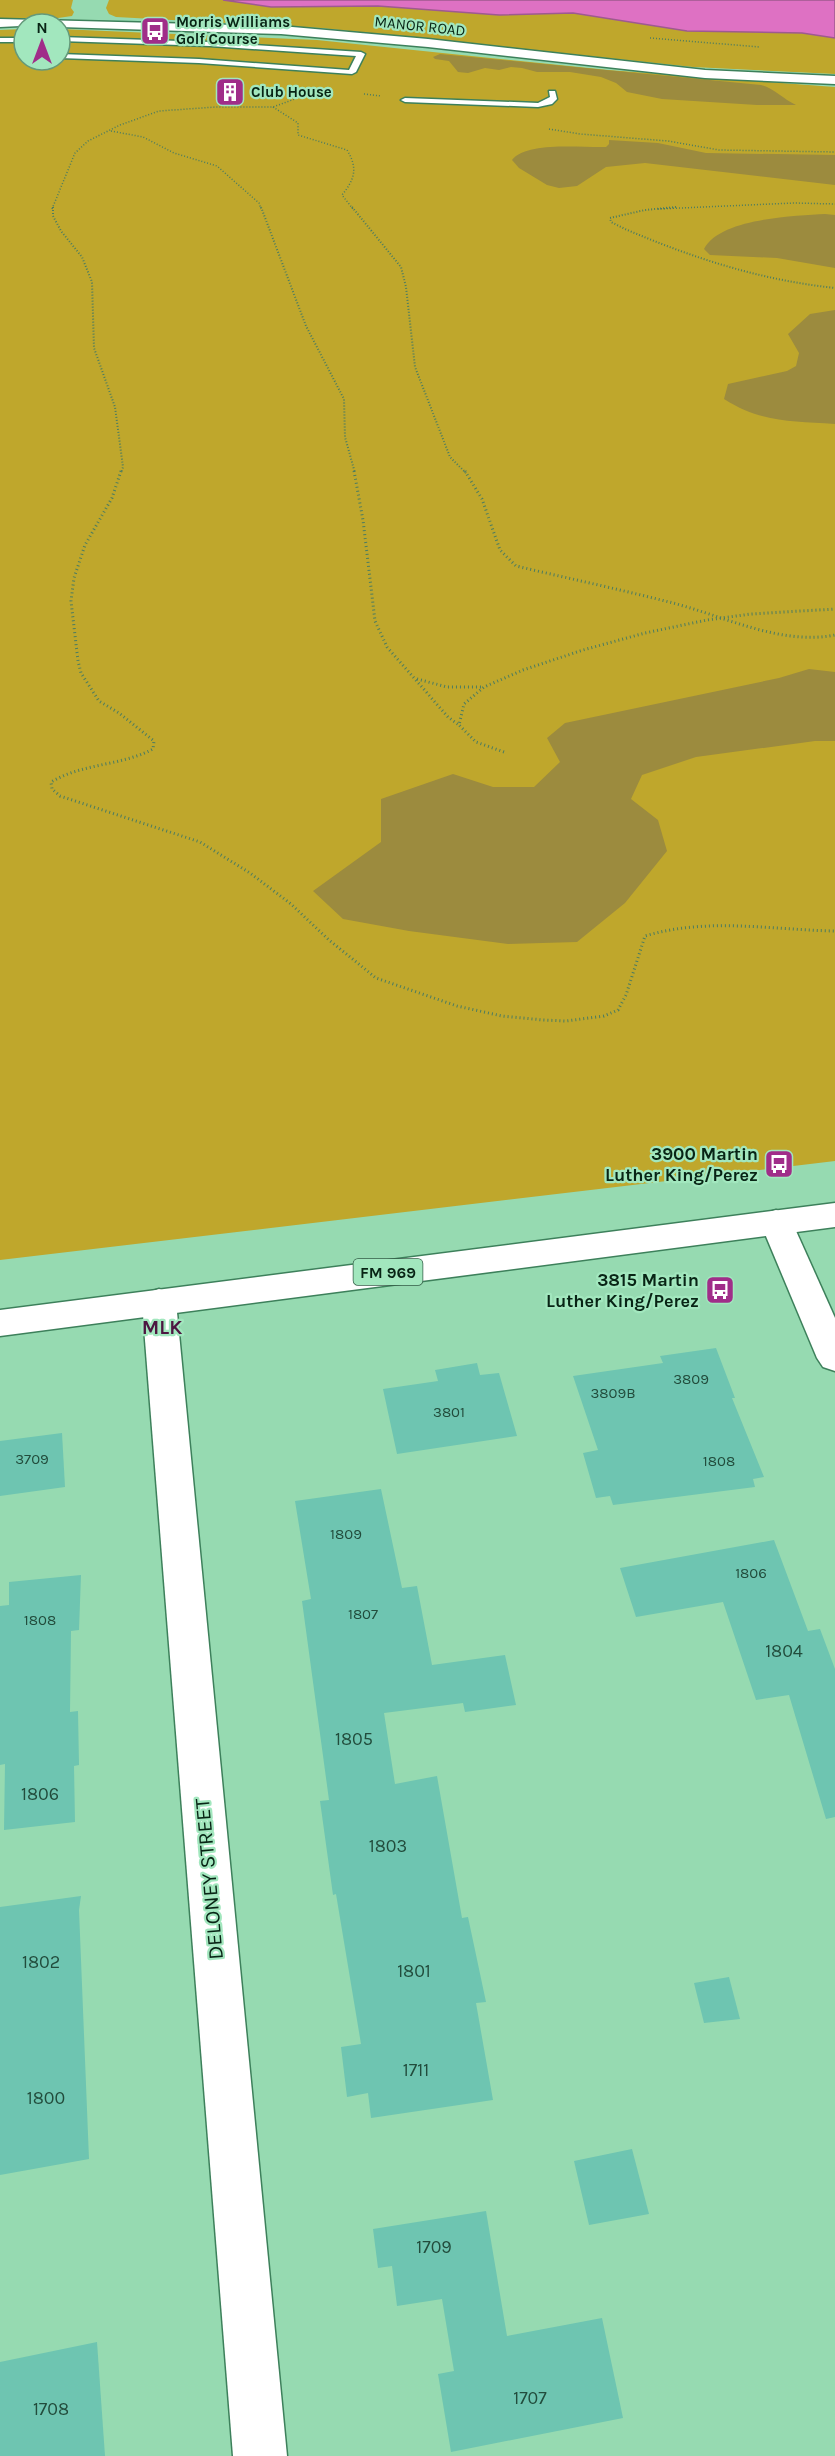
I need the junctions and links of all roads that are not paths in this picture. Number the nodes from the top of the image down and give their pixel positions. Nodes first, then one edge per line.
1 (83, 8) dead end
2 (0, 23) edge
3 (78, 23) junction
4 (72, 39) edge
5 (72, 56) edge
6 (835, 80) edge
7 (552, 93) dead end
8 (405, 100) dead end
9 (835, 1215) edge
10 (776, 1222) junction
11 (159, 1302) junction
12 (0, 1323) edge
13 (835, 1358) edge
14 (260, 2456) edge

1 - 3 main road
2 - 3 main road, MANOR ROAD
3 - 6 main road, MANOR ROAD
4 - 5 lane
7 - 8 lane
9 - 10 main road, FM 969
10 - 11 main road, FM 969
10 - 13 main road
11 - 12 main road, FM 969
11 - 14 main road, DELONEY STREET

